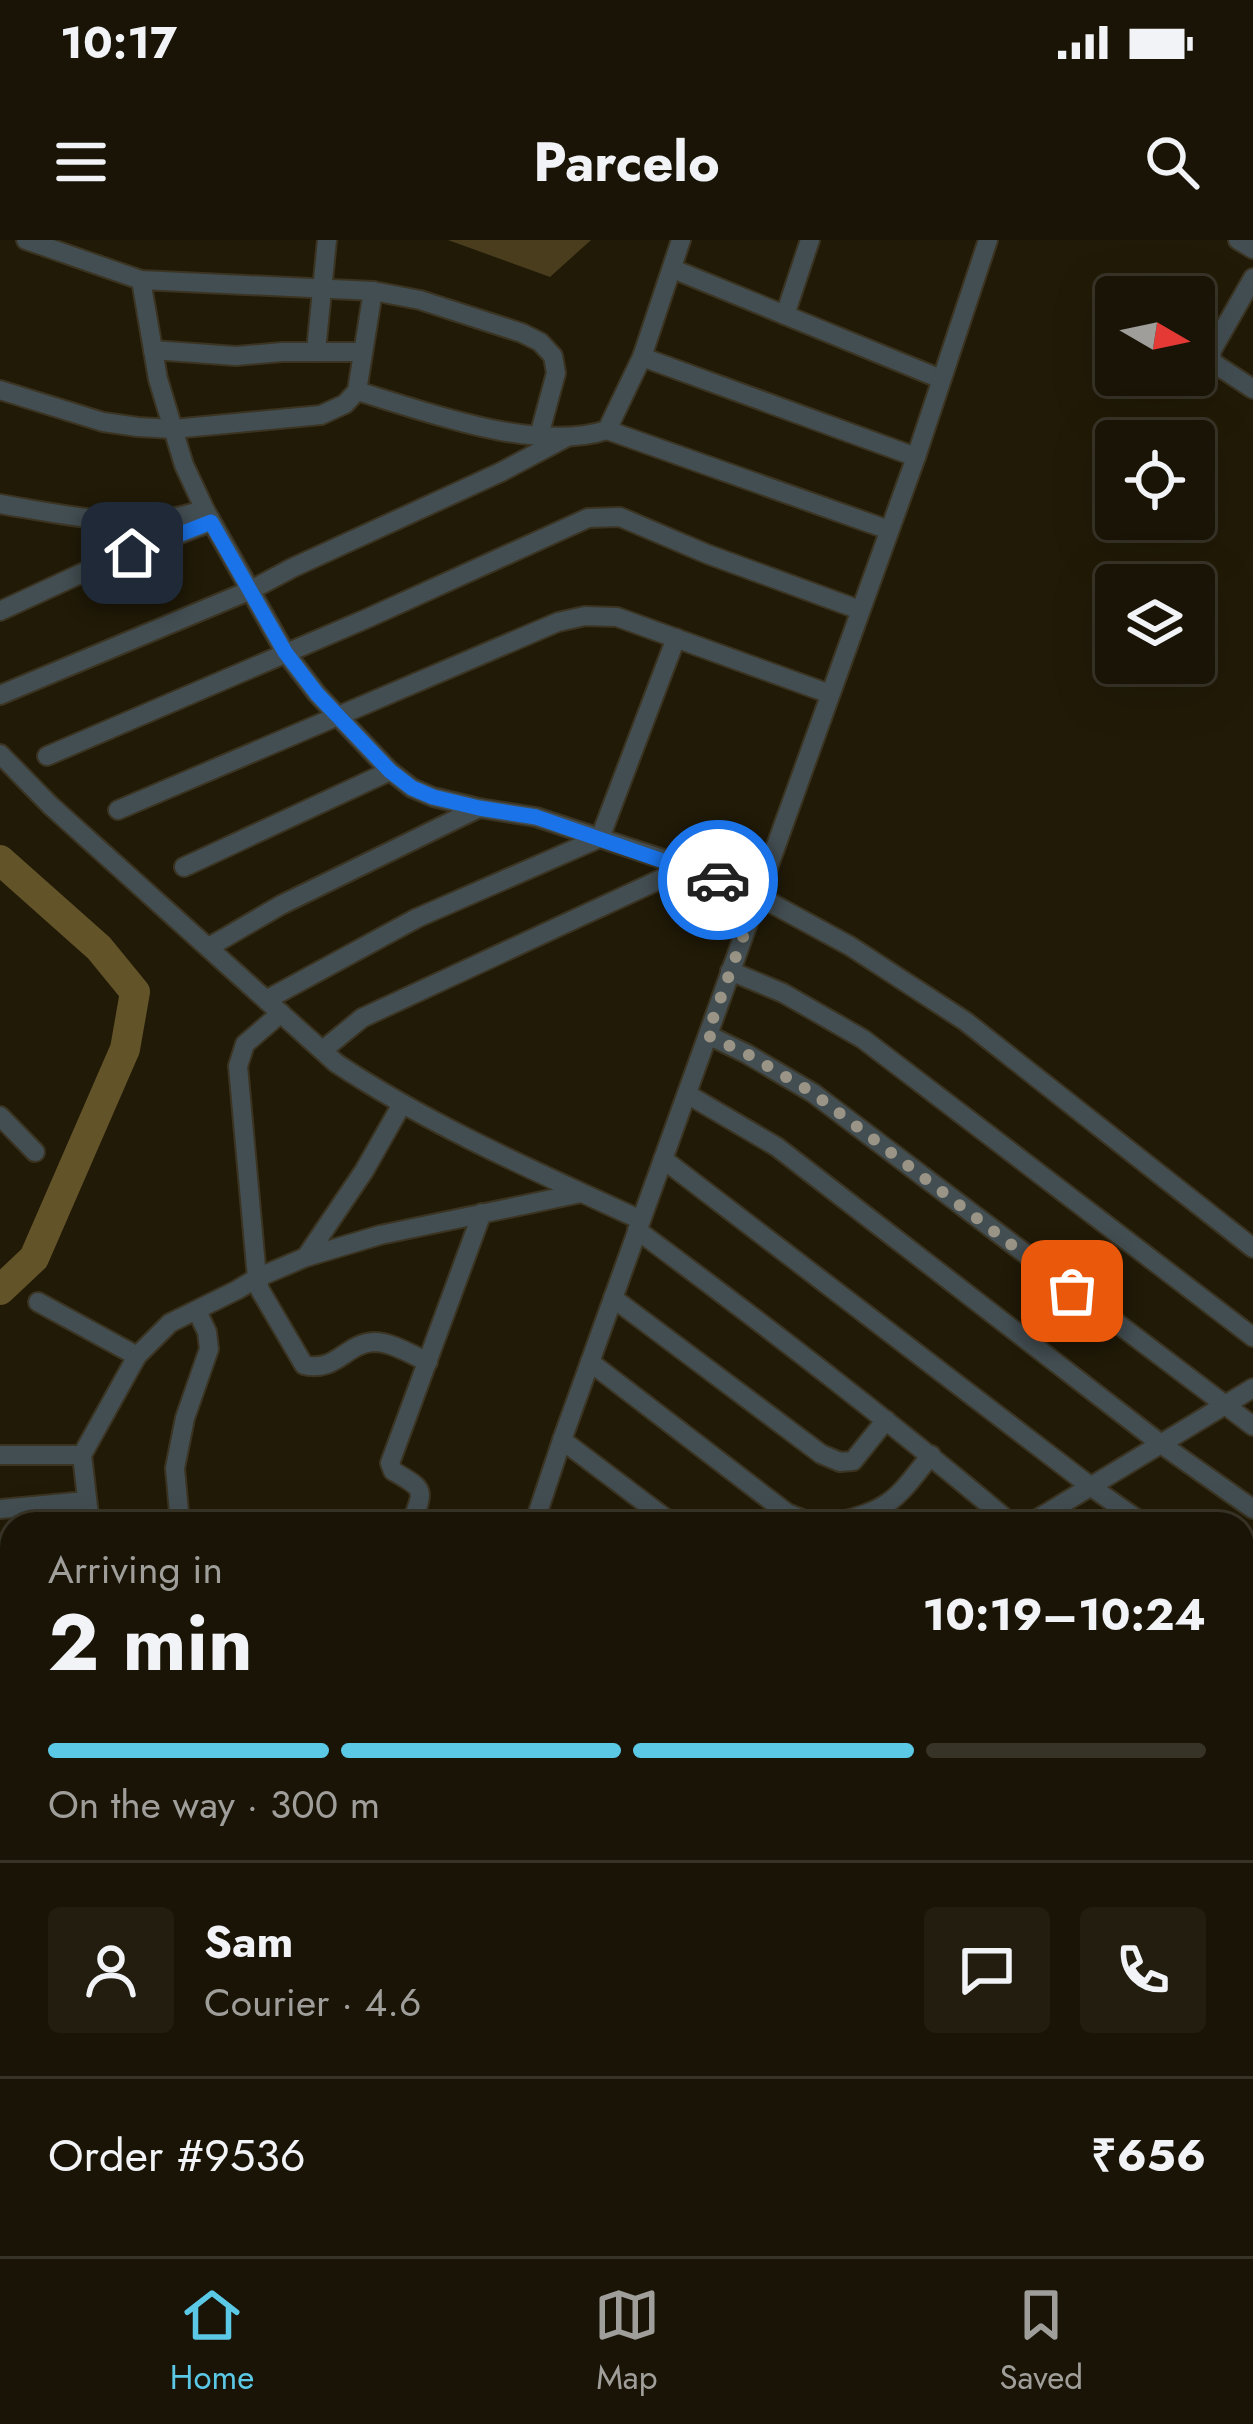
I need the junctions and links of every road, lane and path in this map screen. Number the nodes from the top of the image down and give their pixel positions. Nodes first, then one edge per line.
1 (26, 240) edge
2 (327, 240) edge
3 (681, 240) edge
4 (810, 240) edge
5 (988, 240) edge
6 (1238, 240) edge
7 (1253, 249) edge
8 (673, 269) junction
9 (1253, 278) edge
10 (140, 280) junction
11 (323, 289) junction
12 (374, 292) junction
13 (784, 315) junction
14 (152, 350) junction
15 (316, 351) junction
16 (363, 352) junction
17 (642, 357) junction
18 (941, 379) junction
19 (1253, 389) edge
20 (0, 390) edge
21 (356, 391) junction
22 (173, 429) junction
23 (608, 430) junction
24 (539, 436) junction
25 (567, 436) junction
26 (916, 457) junction
27 (0, 504) edge
28 (208, 516) junction
29 (889, 530) junction
30 (251, 590) junction
31 (860, 610) junction
32 (0, 611) edge
33 (676, 638) junction
34 (285, 652) junction
35 (830, 694) junction
36 (0, 695) edge
37 (339, 718) junction
38 (0, 754) edge
39 (47, 756) dead end
40 (390, 771) junction
41 (479, 808) junction
42 (118, 810) dead end
43 (600, 838) junction
44 (687, 867) junction
45 (184, 868) dead end
46 (758, 896) junction
47 (209, 947) junction
48 (730, 971) junction
49 (273, 1006) junction
50 (707, 1035) junction
51 (323, 1050) junction
52 (687, 1094) junction
53 (402, 1104) junction
54 (0, 1116) edge
55 (35, 1153) dead end
56 (663, 1159) junction
57 (580, 1192) junction
58 (482, 1213) junction
59 (639, 1225) junction
60 (1253, 1248) edge
61 (306, 1257) junction
62 (256, 1277) junction
63 (613, 1298) junction
64 (38, 1302) dead end
65 (197, 1311) junction
66 (1253, 1337) edge
67 (137, 1356) junction
68 (428, 1362) junction
69 (590, 1362) junction
70 (1253, 1388) edge
71 (1225, 1406) junction
72 (886, 1420) junction
73 (1253, 1426) edge
74 (562, 1439) junction
75 (1161, 1444) junction
76 (82, 1454) junction
77 (0, 1455) edge
78 (931, 1455) junction
79 (1090, 1486) junction
80 (86, 1501) junction
81 (0, 1509) edge
82 (1253, 1509) edge
83 (88, 1512) edge
84 (179, 1512) edge
85 (416, 1512) edge
86 (541, 1512) edge
87 (657, 1512) edge
88 (786, 1512) edge
89 (870, 1512) edge
90 (998, 1512) edge
91 (1048, 1512) edge
92 (1127, 1512) edge

1 - 10 street
2 - 11 street
3 - 8 street
4 - 13 street
5 - 18 street
6 - 7 street
8 - 13 street
8 - 17 street
9 - 19 street
10 - 11 street
10 - 14 street
11 - 12 street
11 - 15 street
12 - 16 street
12 - 24 street
13 - 18 street
14 - 15 street
14 - 22 street
15 - 16 street
16 - 21 street
17 - 23 street
17 - 26 street
18 - 26 street
20 - 22 street
21 - 22 street
21 - 24 street
22 - 28 street
23 - 25 street
23 - 29 street
24 - 25 street
25 - 30 street
26 - 29 street
27 - 28 street
28 - 30 street
28 - 32 street
29 - 31 street
30 - 34 street
30 - 36 street
31 - 34 street
31 - 35 street
33 - 35 street
33 - 37 street
33 - 43 street
34 - 37 street
34 - 39 street
35 - 46 street
37 - 40 street
37 - 42 street
38 - 47 street
40 - 41 street
40 - 45 street
41 - 43 street
41 - 47 street
43 - 44 street
43 - 49 street
44 - 46 street
44 - 51 street
46 - 48 street
46 - 60 street
47 - 49 street
48 - 50 street
48 - 66 street
49 - 51 street
49 - 62 street
50 - 52 street
50 - 71 street
51 - 53 street
52 - 56 street
52 - 75 street
53 - 57 street
53 - 61 street
54 - 55 street
56 - 59 street
56 - 79 street
57 - 58 street
57 - 59 street
58 - 61 street
58 - 68 street
59 - 63 street
59 - 72 street
61 - 62 street
62 - 65 street
62 - 68 street
63 - 69 street
63 - 72 street
64 - 67 street
65 - 67 street
65 - 84 street
67 - 76 street
68 - 85 street
69 - 74 street
69 - 88 street
70 - 71 street
71 - 73 street
71 - 75 street
72 - 78 street
74 - 86 street
74 - 87 street
75 - 79 street
75 - 82 street
76 - 77 street
76 - 80 street
78 - 89 street
78 - 90 street
79 - 91 street
79 - 92 street
80 - 81 street
80 - 83 street

